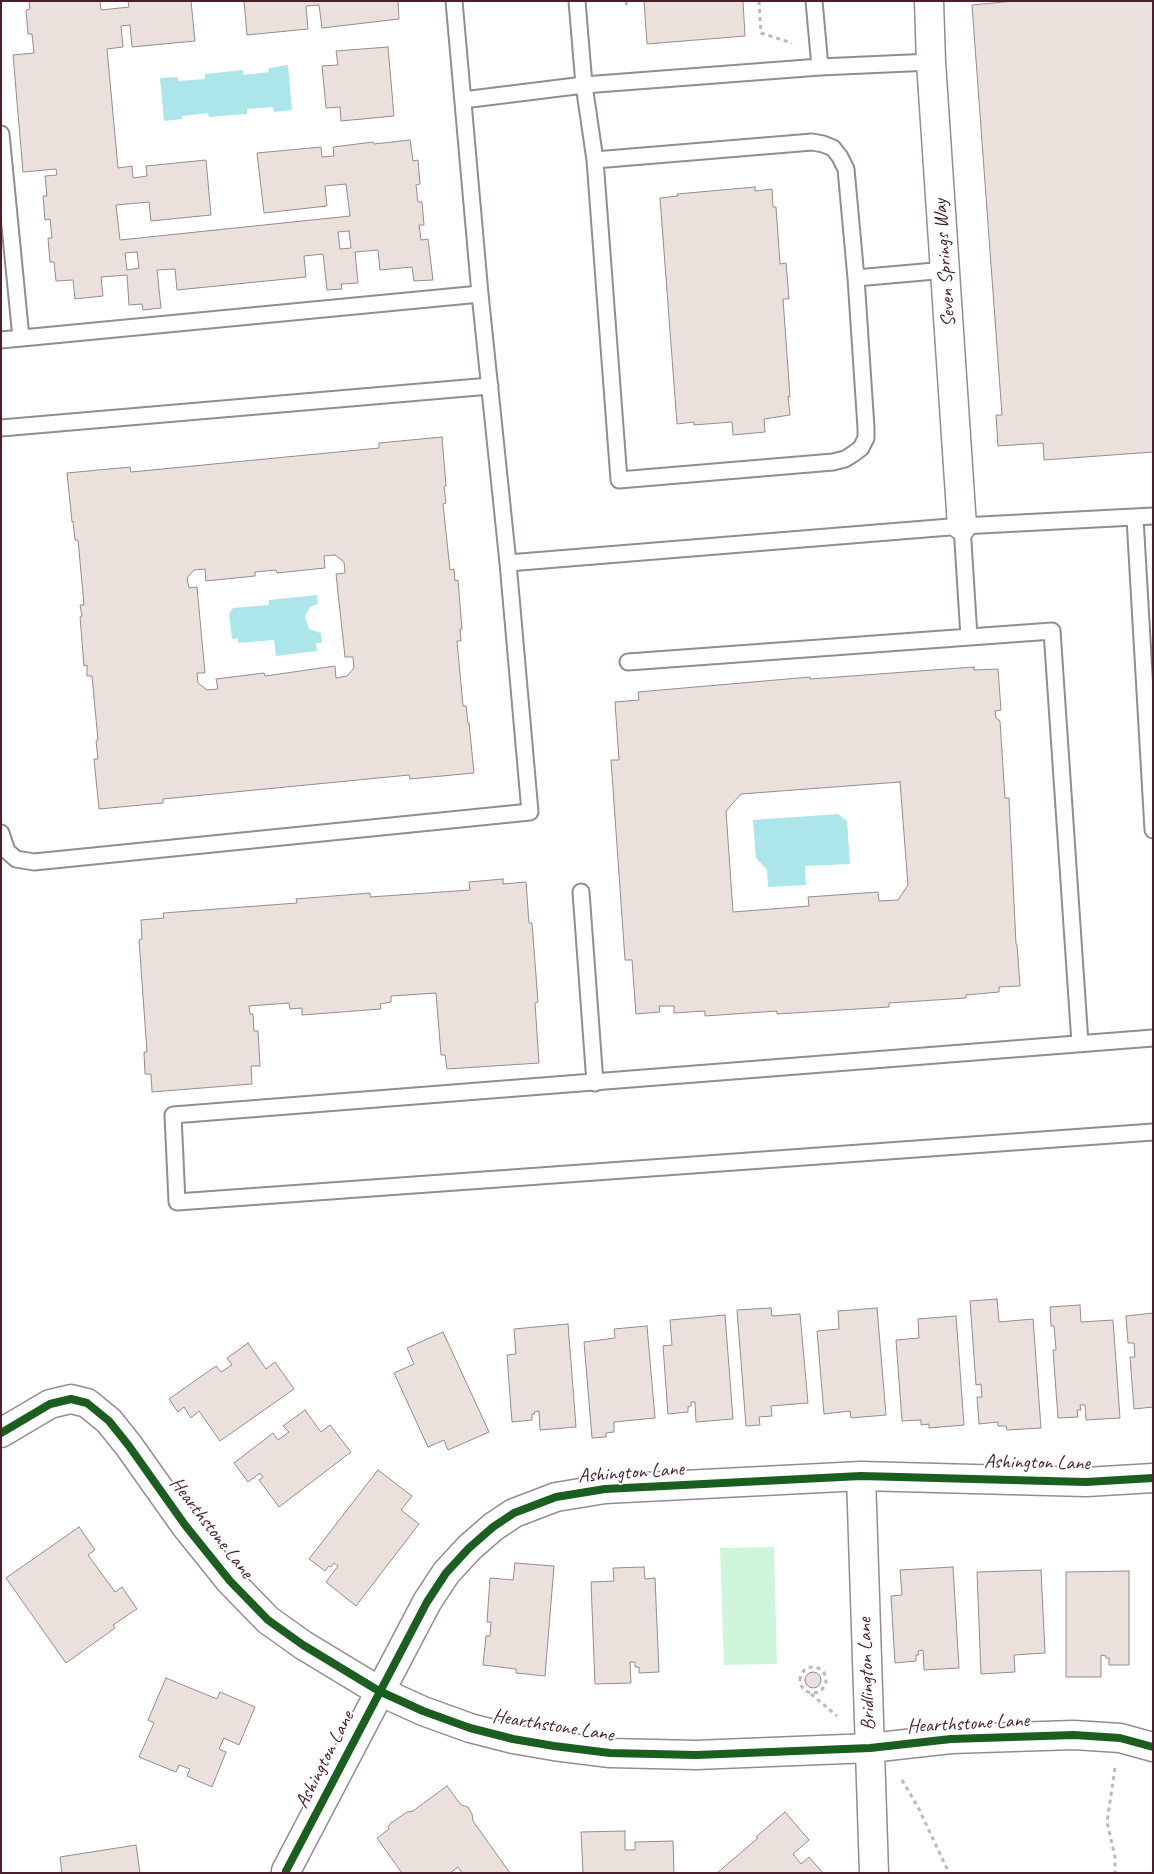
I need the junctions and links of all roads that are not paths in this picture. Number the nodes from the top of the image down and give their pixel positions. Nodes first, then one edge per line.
1 (454, 1) edge
2 (577, 1) edge
3 (814, 1) edge
4 (929, 1) edge
5 (819, 60) junction
6 (931, 62) junction
7 (584, 86) junction
8 (463, 100) junction
9 (1, 134) edge
10 (595, 160) junction
11 (946, 270) junction
12 (856, 278) junction
13 (480, 294) junction
14 (21, 338) junction
15 (1, 340) edge
16 (490, 386) junction
17 (1, 428) edge
18 (1153, 516) edge
19 (1135, 518) junction
20 (962, 526) junction
21 (508, 563) junction
22 (969, 637) junction
23 (628, 662) dead end
24 (1153, 830) edge
25 (1, 832) edge
26 (581, 892) dead end
27 (1153, 1038) edge
28 (1080, 1042) junction
29 (595, 1082) junction
30 (1153, 1132) edge
31 (1, 1433) edge
32 (861, 1476) junction
33 (1153, 1478) edge
34 (379, 1691) junction
35 (1153, 1747) edge
36 (870, 1748) junction
37 (286, 1871) dead end
38 (874, 1873) edge

1 - 8 lane
2 - 7 lane
3 - 5 lane
4 - 6 street, Seven Springs Way
5 - 6 lane
5 - 7 lane
6 - 11 street, Seven Springs Way
7 - 8 lane
7 - 10 lane
8 - 13 lane
9 - 14 lane
10 - 12 lane
10 - 12 lane
11 - 12 lane
11 - 20 street, Seven Springs Way
13 - 14 lane
13 - 16 lane
14 - 15 lane
16 - 17 lane
16 - 21 lane
18 - 19 lane
19 - 20 lane
19 - 24 lane
20 - 21 lane
20 - 22 lane
21 - 25 lane
22 - 23 lane
22 - 28 lane
26 - 29 lane
27 - 28 lane
28 - 29 lane
29 - 30 lane
31 - 34 street, Hearthstone Lane
32 - 33 street, Ashington Lane
32 - 34 street, Ashington Lane
32 - 36 street, Bridlington Lane
34 - 36 street, Hearthstone Lane
34 - 37 street, Ashington Lane
35 - 36 street, Hearthstone Lane
36 - 38 street, Bridlington Lane

